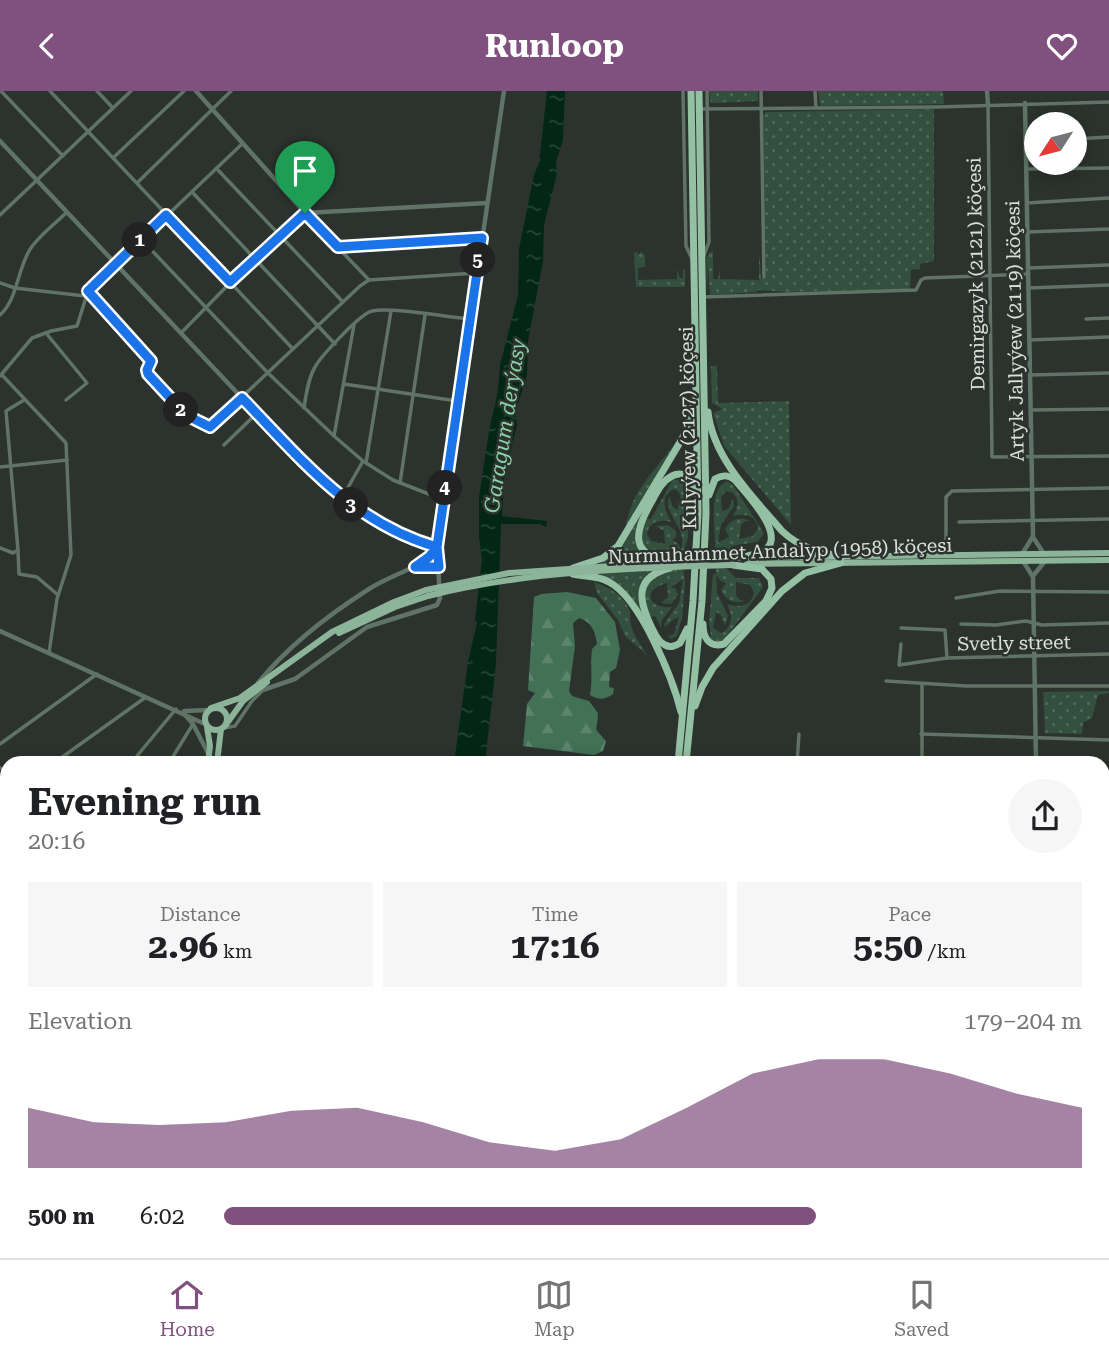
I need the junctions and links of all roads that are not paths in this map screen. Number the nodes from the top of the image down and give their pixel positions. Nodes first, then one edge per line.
1 (1, 91) edge
2 (50, 91) edge
3 (97, 91) edge
4 (131, 91) edge
5 (184, 91) edge
6 (196, 91) edge
7 (232, 91) edge
8 (504, 91) edge
9 (683, 91) edge
10 (691, 91) edge
11 (699, 91) edge
12 (707, 91) edge
13 (761, 91) edge
14 (815, 91) edge
15 (987, 91) edge
16 (1109, 101) edge
17 (1025, 103) junction
18 (988, 106) junction
19 (113, 108) junction
20 (761, 108) junction
21 (816, 108) junction
22 (213, 109) junction
23 (695, 109) junction
24 (1025, 112) edge
25 (88, 131) junction
26 (1109, 137) edge
27 (1087, 138) edge
28 (0, 141) edge
29 (243, 143) junction
30 (63, 156) junction
31 (113, 158) junction
32 (696, 159) junction
33 (685, 166) junction
34 (217, 168) junction
35 (707, 168) junction
36 (1087, 168) edge
37 (1109, 168) edge
38 (1026, 175) edge
39 (37, 180) junction
40 (137, 183) junction
41 (192, 192) junction
42 (1109, 198) edge
43 (486, 203) junction
44 (1027, 203) junction
45 (2, 209) edge
46 (67, 212) junction
47 (305, 213) junction
48 (0, 215) edge
49 (166, 215) junction
50 (1109, 229) edge
51 (1027, 232) junction
52 (281, 236) junction
53 (482, 238) junction
54 (141, 239) junction
55 (338, 247) junction
56 (256, 259) junction
57 (698, 261) junction
58 (115, 263) junction
59 (1109, 265) edge
60 (1028, 271) junction
61 (476, 273) junction
62 (990, 276) junction
63 (764, 277) dead end
64 (369, 280) junction
65 (230, 282) junction
66 (0, 283) edge
67 (1109, 285) edge
68 (15, 288) junction
69 (1028, 288) junction
70 (87, 294) junction
71 (703, 297) junction
72 (343, 302) junction
73 (205, 307) junction
74 (391, 311) junction
75 (0, 315) edge
76 (425, 315) junction
77 (1109, 318) edge
78 (469, 319) junction
79 (1086, 319) dead end
80 (354, 324) junction
81 (317, 326) junction
82 (45, 333) junction
83 (181, 333) junction
84 (1109, 337) edge
85 (1029, 340) junction
86 (335, 344) junction
87 (293, 349) junction
88 (268, 373) junction
89 (1109, 373) edge
90 (1030, 375) junction
91 (1, 376) edge
92 (696, 381) junction
93 (344, 384) junction
94 (704, 384) junction
95 (380, 390) junction
96 (413, 395) junction
97 (242, 398) junction
98 (24, 400) junction
99 (65, 400) dead end
100 (457, 401) junction
101 (304, 408) junction
102 (1109, 409) edge
103 (1031, 410) junction
104 (257, 413) junction
105 (334, 436) junction
106 (224, 445) dead end
107 (1109, 456) edge
108 (1031, 457) junction
109 (66, 460) junction
110 (365, 462) junction
111 (12, 465) junction
112 (0, 467) edge
113 (400, 483) junction
114 (1109, 488) edge
115 (1032, 489) junction
116 (342, 498) junction
117 (444, 500) junction
118 (642, 511) junction
119 (702, 513) junction
120 (1109, 519) edge
121 (1032, 520) junction
122 (959, 522) dead end
123 (1033, 537) junction
124 (946, 544) dead end
125 (437, 547) junction
126 (0, 548) edge
127 (18, 550) junction
128 (1109, 553) edge
129 (1022, 558) junction
130 (1045, 558) junction
131 (841, 560) junction
132 (1109, 560) edge
133 (733, 562) junction
134 (674, 564) junction
135 (415, 567) junction
136 (439, 567) junction
137 (573, 571) junction
138 (1033, 577) junction
139 (1032, 591) junction
140 (1109, 592) edge
141 (58, 595) junction
142 (956, 598) dead end
143 (698, 601) junction
144 (646, 622) junction
145 (1034, 623) junction
146 (1109, 623) edge
147 (961, 624) dead end
148 (901, 628) dead end
149 (0, 631) edge
150 (901, 644) dead end
151 (49, 653) junction
152 (1109, 655) edge
153 (1033, 656) junction
154 (947, 658) junction
155 (97, 674) junction
156 (886, 681) dead end
157 (922, 684) junction
158 (1109, 686) edge
159 (1034, 687) junction
160 (257, 690) junction
161 (146, 696) junction
162 (210, 709) junction
163 (178, 710) junction
164 (687, 720) junction
165 (194, 724) junction
166 (207, 725) junction
167 (223, 728) junction
168 (799, 734) dead end
169 (921, 734) junction
170 (1035, 737) junction
171 (1109, 740) edge
172 (0, 744) edge
173 (209, 754) joint
174 (64, 756) edge
175 (137, 756) edge
176 (173, 756) edge
177 (217, 756) edge
178 (679, 756) edge
179 (686, 756) edge
180 (797, 756) edge
181 (922, 756) edge
182 (1036, 756) edge

1 - 30 street
2 - 25 street
3 - 19 street
4 - 19 street
5 - 31 street
6 - 22 street
7 - 22 street
8 - 43 street
9 - 23 street
10 - 23 highway, Kulyýew (2127) köçesi
11 - 23 highway, Kulyýew (2127) köçesi
12 - 23 street
13 - 20 street
14 - 21 street
15 - 18 street, Demirgazyk (2121) köçesi
16 - 17 street
17 - 18 street
17 - 24 street, Artyk Jallyýew (2119) köçesi
18 - 21 street
18 - 62 street, Demirgazyk (2121) köçesi
19 - 25 street
20 - 21 street
20 - 23 street
20 - 63 street
22 - 29 street
22 - 40 street
23 - 32 highway, Kulyýew (2127) köçesi
23 - 33 street
23 - 35 street
25 - 30 street
25 - 31 street
26 - 27 street
28 - 39 street
29 - 34 street
29 - 47 street
30 - 39 street
31 - 40 street
32 - 33 highway
32 - 35 highway
32 - 57 highway, Kulyýew (2127) köçesi
33 - 57 street
34 - 41 street
34 - 52 street
35 - 57 street
36 - 37 street
38 - 44 street, Artyk Jallyýew (2119) köçesi
39 - 45 street
39 - 46 street
40 - 49 street
41 - 49 street
41 - 56 street
42 - 44 street
43 - 47 street
43 - 53 street
44 - 51 street, Artyk Jallyýew (2119) köçesi
45 - 48 street
46 - 58 street
46 - 68 street
47 - 52 street
47 - 55 street
49 - 54 street
49 - 65 street
50 - 51 street
51 - 60 street, Artyk Jallyýew (2119) köçesi
52 - 56 street
52 - 72 street
53 - 55 street
53 - 61 street
54 - 58 street
54 - 73 street
55 - 64 street
56 - 65 street
56 - 81 street
57 - 71 highway, Kulyýew (2127) köçesi
57 - 92 highway, Kulyýew (2127) köçesi
58 - 70 street
58 - 83 street
59 - 60 street
60 - 62 street
60 - 69 street, Artyk Jallyýew (2119) köçesi
61 - 64 street
61 - 78 street
62 - 71 street
62 - 108 street, Demirgazyk (2121) köçesi
64 - 72 street
65 - 73 street
65 - 87 street
66 - 68 street
67 - 69 street
68 - 70 street
68 - 75 street
69 - 85 street, Artyk Jallyýew (2119) köçesi
70 - 82 street
70 - 97 street
71 - 94 highway, Kulyýew (2127) köçesi
72 - 81 street
73 - 83 street
73 - 88 street
74 - 76 street
74 - 80 street
74 - 95 street
76 - 78 street
76 - 96 street
77 - 79 street
78 - 100 street
80 - 86 street
80 - 93 street
81 - 86 street
81 - 87 street
82 - 91 street
82 - 99 street
83 - 97 street
84 - 85 street
85 - 90 street, Artyk Jallyýew (2119) köçesi
86 - 101 street
87 - 88 street
88 - 97 street
88 - 101 street
89 - 90 street
90 - 103 street, Artyk Jallyýew (2119) köçesi
91 - 98 street
92 - 118 highway
92 - 119 highway, Kulyýew (2127) köçesi
93 - 95 street
93 - 105 street
94 - 119 highway, Kulyýew (2127) köçesi
94 - 131 highway
95 - 96 street
95 - 110 street
96 - 100 street
96 - 113 street
97 - 104 street
98 - 109 street
98 - 111 street
100 - 117 street
101 - 105 street
102 - 103 street
103 - 108 street, Artyk Jallyýew (2119) köçesi
104 - 106 street
104 - 116 street
105 - 110 street
107 - 108 street
108 - 115 street, Artyk Jallyýew (2119) köçesi
109 - 111 street
109 - 141 street
110 - 113 street
110 - 116 street
111 - 112 street
111 - 127 street
113 - 117 street
114 - 115 street
115 - 121 street, Artyk Jallyýew (2119) köçesi
115 - 124 street
116 - 125 street
117 - 125 street
118 - 119 highway
118 - 134 highway, bridge
118 - 137 highway, bridge
119 - 133 highway
119 - 143 highway, Kulyýew (2127) köçesi
120 - 121 street
121 - 122 street
121 - 123 street, Artyk Jallyýew (2119) köçesi
123 - 129 street
123 - 130 street
125 - 135 street
125 - 136 street
126 - 127 street
127 - 141 street
128 - 130 main road, Nurmuhammet Andalyp (1958) köçesi
129 - 130 main road, Nurmuhammet Andalyp (1958) köçesi
129 - 131 main road, Nurmuhammet Andalyp (1958) köçesi
129 - 138 street
130 - 132 main road, Nurmuhammet Andalyp (1958) köçesi
130 - 138 street
131 - 133 main road, Nurmuhammet Andalyp (1958) köçesi
131 - 164 highway
133 - 134 main road, Nurmuhammet Andalyp (1958) köçesi, bridge
133 - 143 highway
134 - 137 main road, Nurmuhammet Andalyp (1958) köçesi, bridge
134 - 144 highway, bridge
135 - 136 street
135 - 160 street
136 - 160 street
137 - 144 highway, bridge
137 - 160 main road, Nurmuhammet Andalyp (1958) köçesi, bridge
138 - 139 street
139 - 140 street
139 - 142 street
139 - 145 street
141 - 151 street
143 - 144 highway
143 - 164 highway, Kulyýew (2127) köçesi
144 - 164 highway
145 - 146 street
145 - 147 street
145 - 153 street
148 - 154 street, Svetly street
149 - 151 street
150 - 154 street
151 - 155 street
152 - 153 street, Svetly street
153 - 154 street, Svetly street
153 - 159 street
155 - 161 street
155 - 172 street
156 - 157 street
157 - 159 street
157 - 169 street
158 - 159 street
159 - 170 street
160 - 162 main road, Nurmuhammet Andalyp (1958) köçesi
160 - 167 main road, Nurmuhammet Andalyp (1958) köçesi
161 - 163 street
161 - 174 street
162 - 163 street
162 - 166 main road
162 - 167 main road
163 - 165 street
163 - 166 street
163 - 175 street
164 - 178 highway, Kulyýew (2127) köçesi
164 - 179 highway, Kulyýew (2127) köçesi
165 - 173 street
165 - 176 street
166 - 167 main road
166 - 173 main road
167 - 177 main road
168 - 180 street
169 - 170 street
169 - 181 street
170 - 171 street
170 - 182 street

